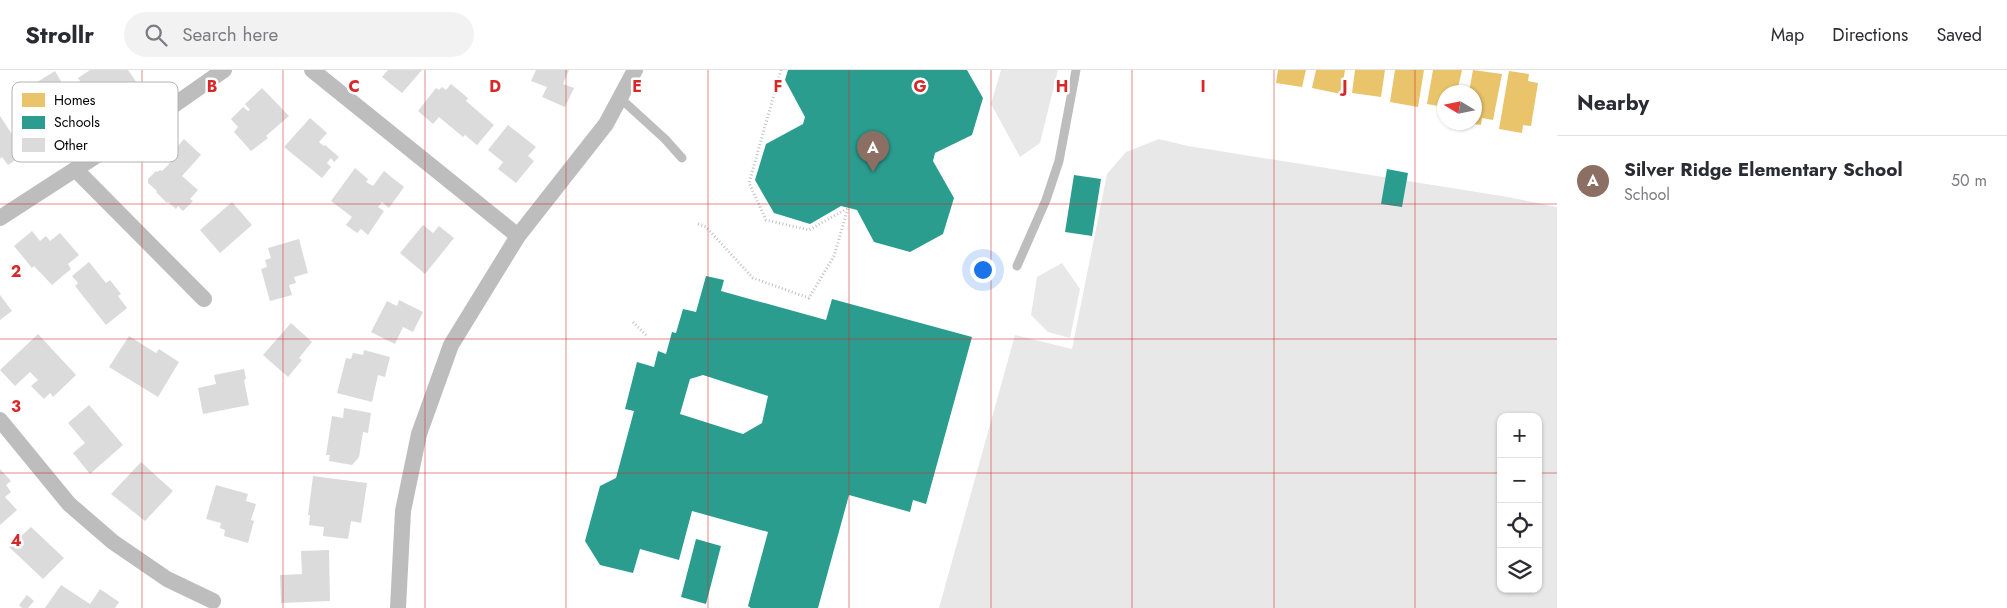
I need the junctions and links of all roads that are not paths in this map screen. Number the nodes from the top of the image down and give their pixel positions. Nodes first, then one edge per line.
1 (224, 70) edge
2 (312, 70) edge
3 (635, 70) edge
4 (1076, 70) edge
5 (620, 98) junction
6 (178, 103) edge
7 (682, 158) dead end
8 (88, 162) edge
9 (76, 170) junction
10 (0, 218) edge
11 (518, 236) junction
12 (1017, 266) dead end
13 (204, 299) dead end
14 (0, 420) edge
15 (213, 600) dead end
16 (398, 608) edge

1 - 6 street
2 - 11 street
3 - 5 street
4 - 12 lane
5 - 7 lane
5 - 11 street
8 - 9 street
9 - 10 street
9 - 13 street
11 - 16 street
14 - 15 street

